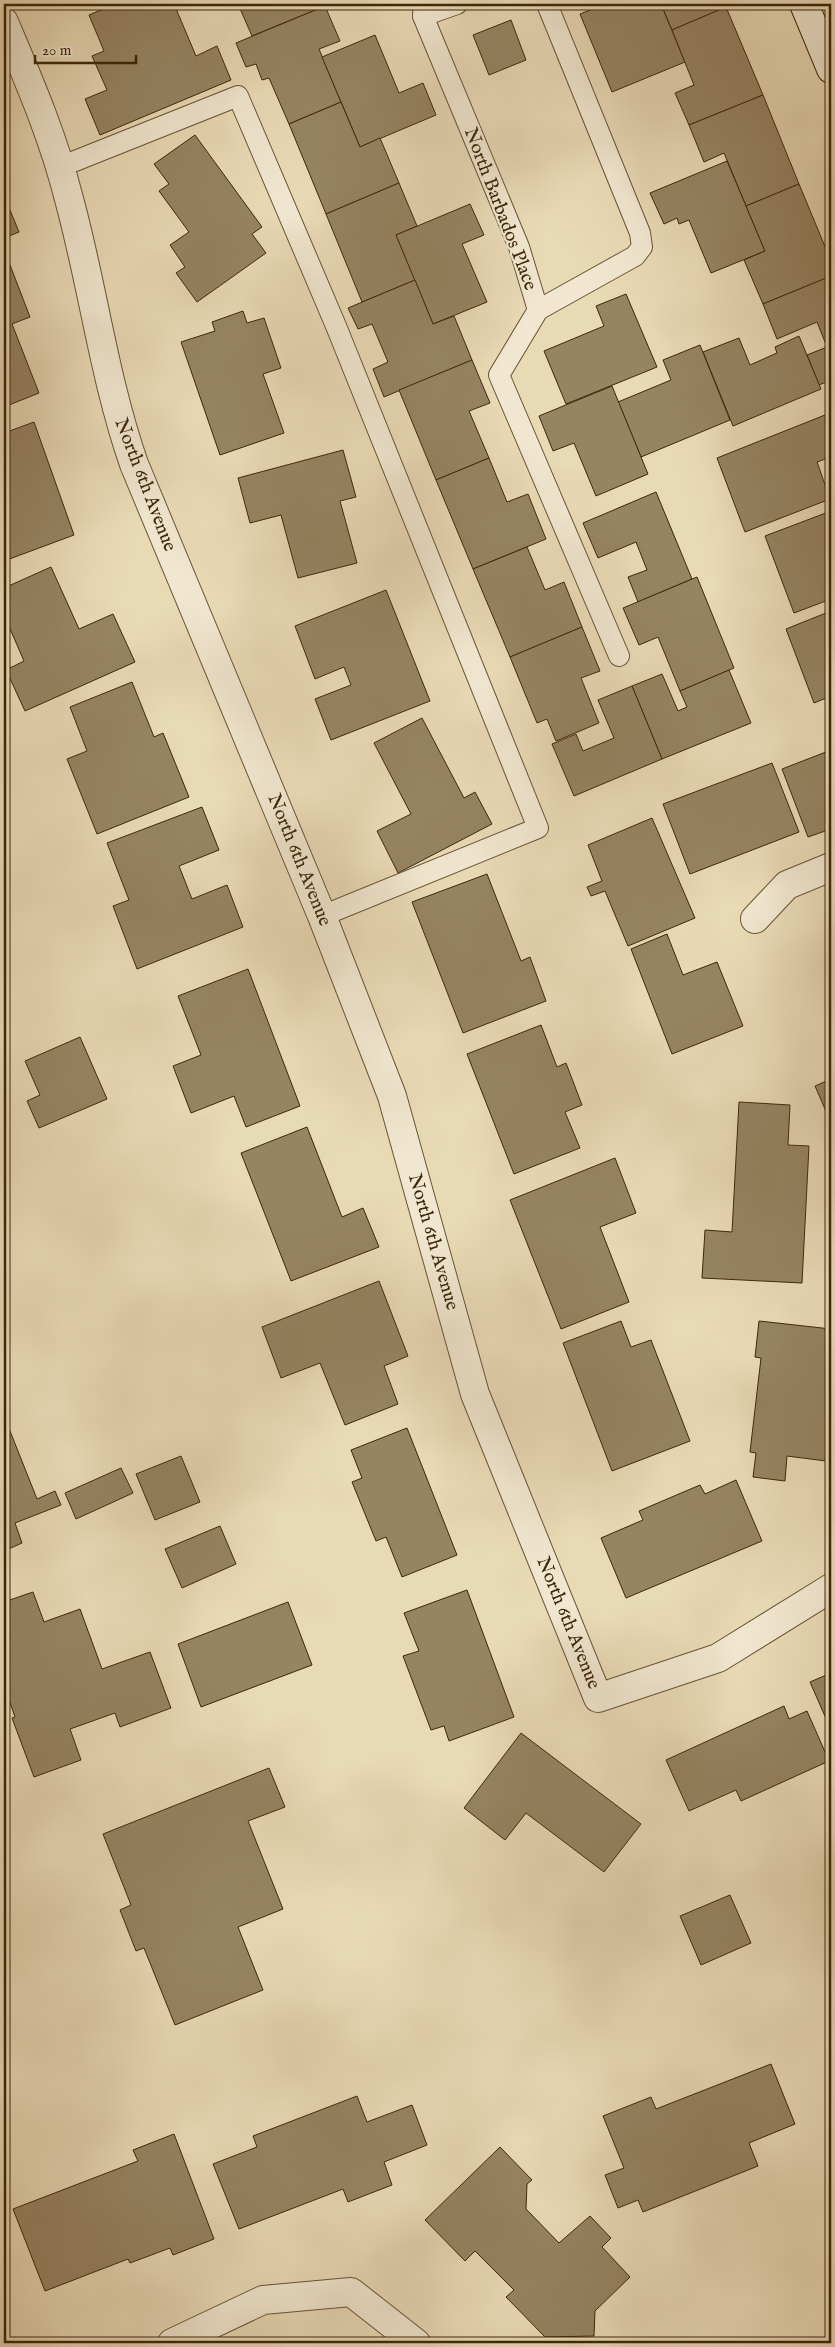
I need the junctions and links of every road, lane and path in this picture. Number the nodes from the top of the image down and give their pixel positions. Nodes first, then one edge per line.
1 (457, 4) edge
2 (546, 4) edge
3 (804, 4) edge
4 (423, 10) edge
5 (4, 22) edge
6 (831, 69) edge
7 (60, 167) junction
8 (538, 310) junction
9 (619, 656) dead end
10 (831, 867) edge
11 (322, 916) junction
12 (755, 919) dead end
13 (831, 1588) edge
14 (172, 2343) edge
15 (416, 2343) edge

1 - 4 lane
2 - 8 lane
3 - 6 street
4 - 8 lane, North Barbados Place
5 - 7 street, North 6th Avenue
7 - 11 street, North 6th Avenue
7 - 11 lane
8 - 9 lane, North Barbados Place
10 - 12 street
11 - 13 street, North 6th Avenue
14 - 15 street

